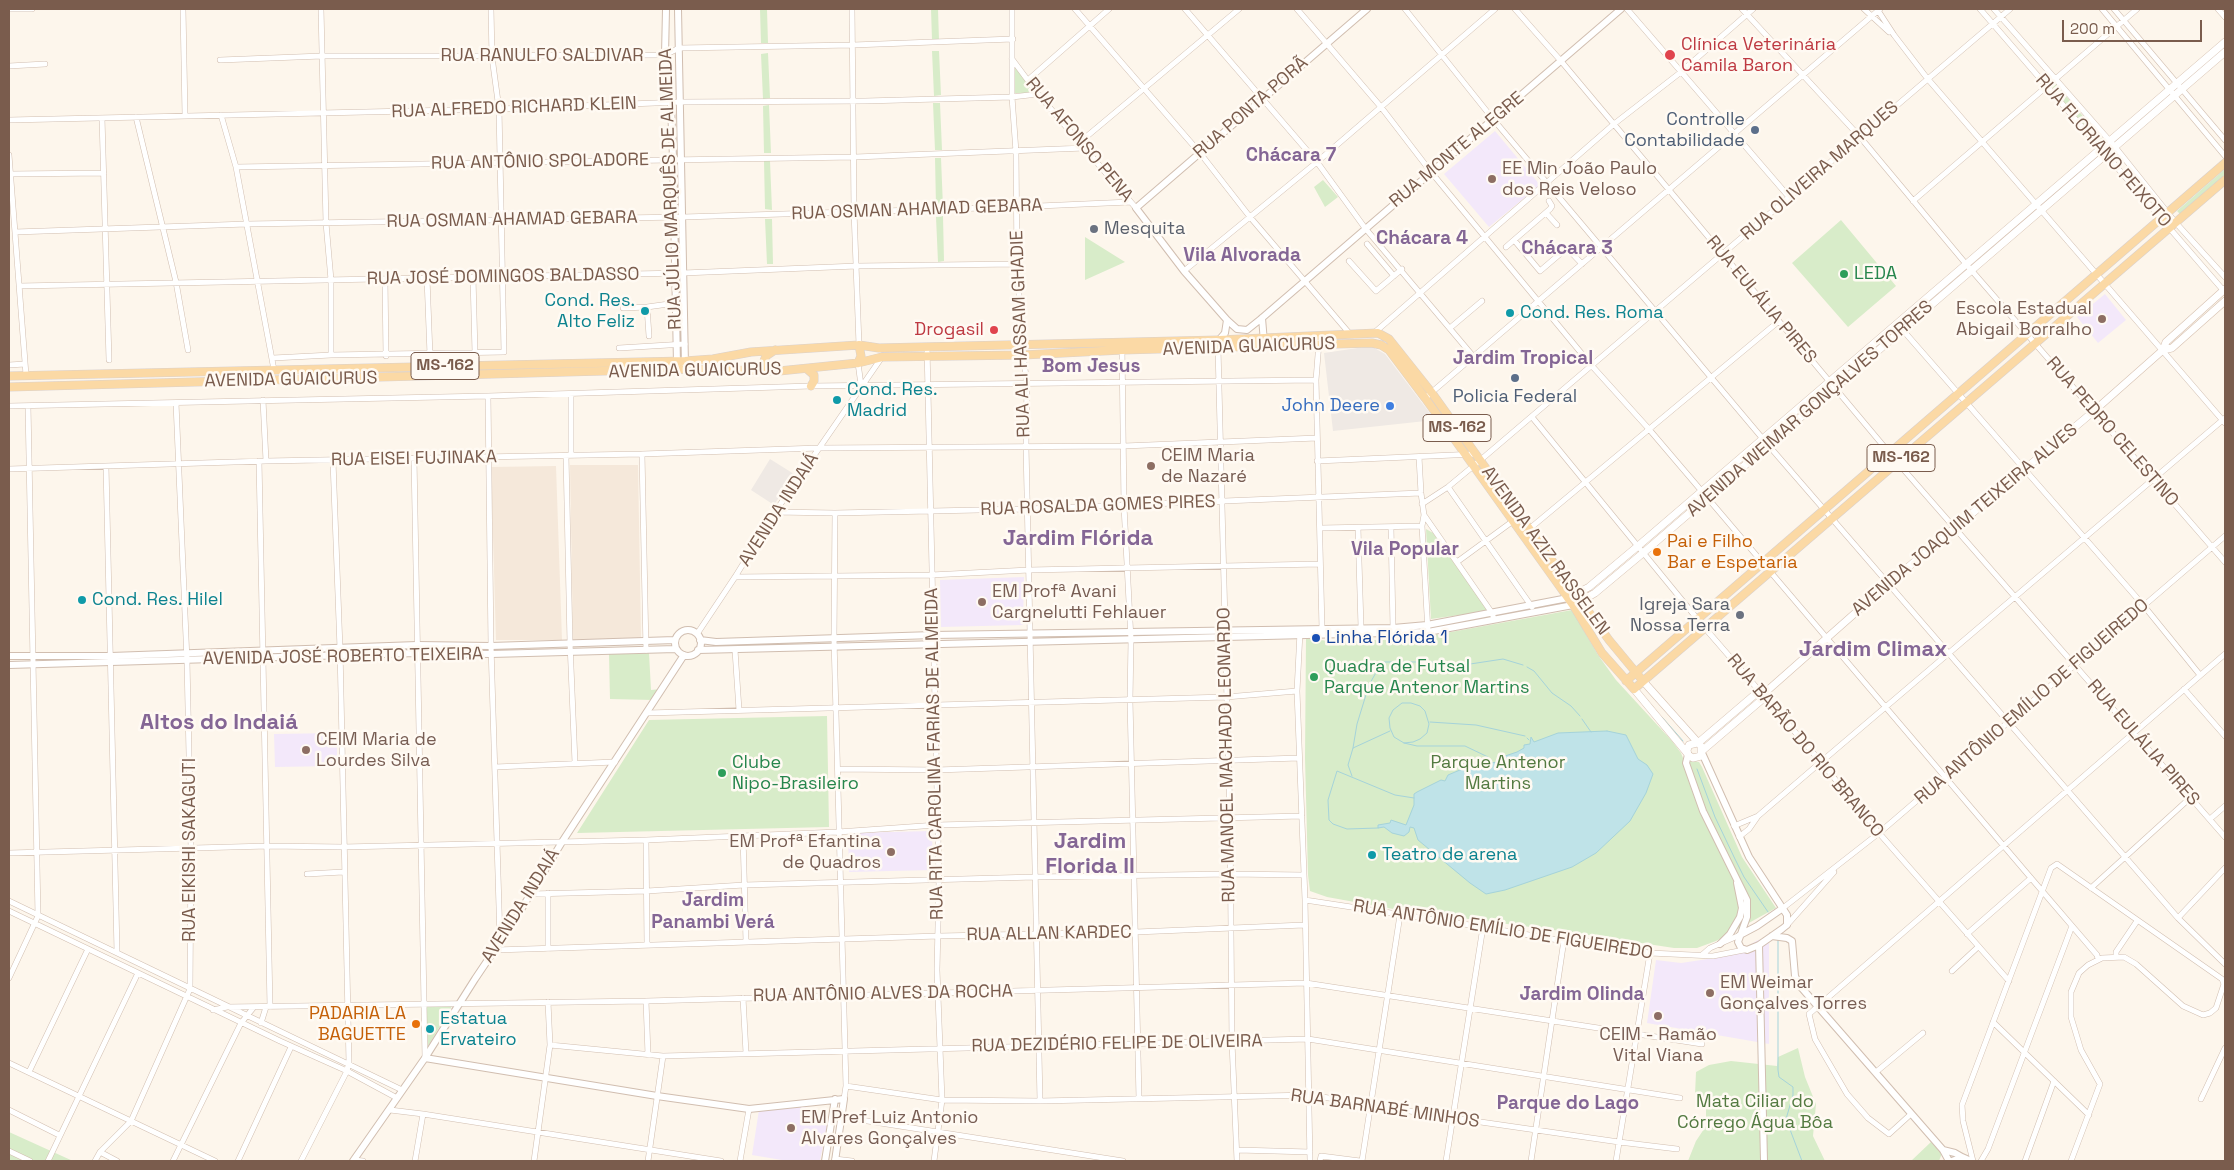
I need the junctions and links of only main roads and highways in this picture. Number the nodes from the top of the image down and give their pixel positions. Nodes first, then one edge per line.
1 (2225, 42) edge
2 (2225, 52) edge
3 (2113, 145) junction
4 (2225, 163) edge
5 (2225, 180) edge
6 (2225, 291) edge
7 (2225, 301) edge
8 (1900, 326) junction
9 (1376, 333) joint
10 (859, 342) junction
11 (1219, 344) junction
12 (1381, 345) joint
13 (1122, 346) junction
14 (777, 349) junction
15 (2162, 350) junction
16 (858, 363) junction
17 (681, 365) junction
18 (808, 369) junction
19 (780, 371) junction
20 (9, 376) edge
21 (811, 386) road end
22 (9, 387) edge
23 (1477, 461) junction
24 (1704, 494) junction
25 (1526, 532) junction
26 (1577, 594) junction
27 (1568, 598) junction
28 (1582, 601) junction
29 (1573, 605) junction
30 (1636, 672) junction
31 (1626, 681) junction
32 (1643, 681) junction
33 (1634, 689) junction
34 (1767, 694) junction
35 (1752, 697) junction
36 (1758, 703) junction
37 (1700, 747) junction
38 (1688, 754) junction

1 - 3 main road, AVENIDA WEIMAR GONÇALVES TORRES
2 - 3 main road, AVENIDA WEIMAR GONÇALVES TORRES
3 - 8 main road, AVENIDA WEIMAR GONÇALVES TORRES
3 - 8 main road, AVENIDA WEIMAR GONÇALVES TORRES
4 - 30 main road, MS-162
5 - 32 main road, MS-162
6 - 15 main road, AVENIDA JOAQUIM TEIXEIRA ALVES
7 - 15 main road, AVENIDA JOAQUIM TEIXEIRA ALVES
8 - 24 main road, AVENIDA WEIMAR GONÇALVES TORRES
9 - 11 main road, AVENIDA GUAICURUS / MS-162
9 - 23 main road, AVENIDA AZIZ RASSELEN / MS-162
10 - 13 main road, AVENIDA GUAICURUS / MS-162
10 - 14 main road, AVENIDA GUAICURUS / MS-162
10 - 16 main road
11 - 12 main road, AVENIDA GUAICURUS / MS-162
11 - 13 main road, AVENIDA GUAICURUS / MS-162
12 - 23 main road, AVENIDA AZIZ RASSELEN / MS-162
13 - 16 main road, AVENIDA GUAICURUS / MS-162
14 - 17 main road, AVENIDA GUAICURUS / MS-162
14 - 19 main road
15 - 34 main road, AVENIDA JOAQUIM TEIXEIRA ALVES
16 - 18 main road, AVENIDA GUAICURUS / MS-162
17 - 19 main road, AVENIDA GUAICURUS / MS-162
17 - 20 main road, AVENIDA GUAICURUS / MS-162
17 - 22 main road, AVENIDA GUAICURUS / MS-162
18 - 19 main road, AVENIDA GUAICURUS / MS-162
18 - 21 main road
23 - 25 main road, AVENIDA AZIZ RASSELEN / MS-162
23 - 25 main road, AVENIDA AZIZ RASSELEN / MS-162
24 - 26 main road, AVENIDA WEIMAR GONÇALVES TORRES
24 - 28 main road, AVENIDA WEIMAR GONÇALVES TORRES
25 - 26 main road, AVENIDA AZIZ RASSELEN / MS-162
25 - 27 main road, AVENIDA AZIZ RASSELEN / MS-162
26 - 27 main road, AVENIDA JOSÉ ROBERTO TEIXEIRA
26 - 28 main road, AVENIDA AZIZ RASSELEN / MS-162
27 - 29 main road, AVENIDA AZIZ RASSELEN / MS-162
28 - 29 main road, AVENIDA WEIMAR GONÇALVES TORRES
28 - 30 main road, AVENIDA AZIZ RASSELEN / MS-162
29 - 31 main road, AVENIDA AZIZ RASSELEN / MS-162
30 - 31 main road, MS-162
30 - 32 main road, AVENIDA AZIZ RASSELEN / MS-162
31 - 33 main road, AVENIDA AZIZ RASSELEN / MS-162
32 - 33 main road, MS-162
32 - 37 main road, AVENIDA AZIZ RASSELEN
33 - 38 main road, AVENIDA AZIZ RASSELEN
34 - 35 main road
34 - 36 main road, AVENIDA JOAQUIM TEIXEIRA ALVES
35 - 36 main road
35 - 37 main road
36 - 37 main road, AVENIDA JOAQUIM TEIXEIRA ALVES
37 - 38 main road
37 - 38 main road

